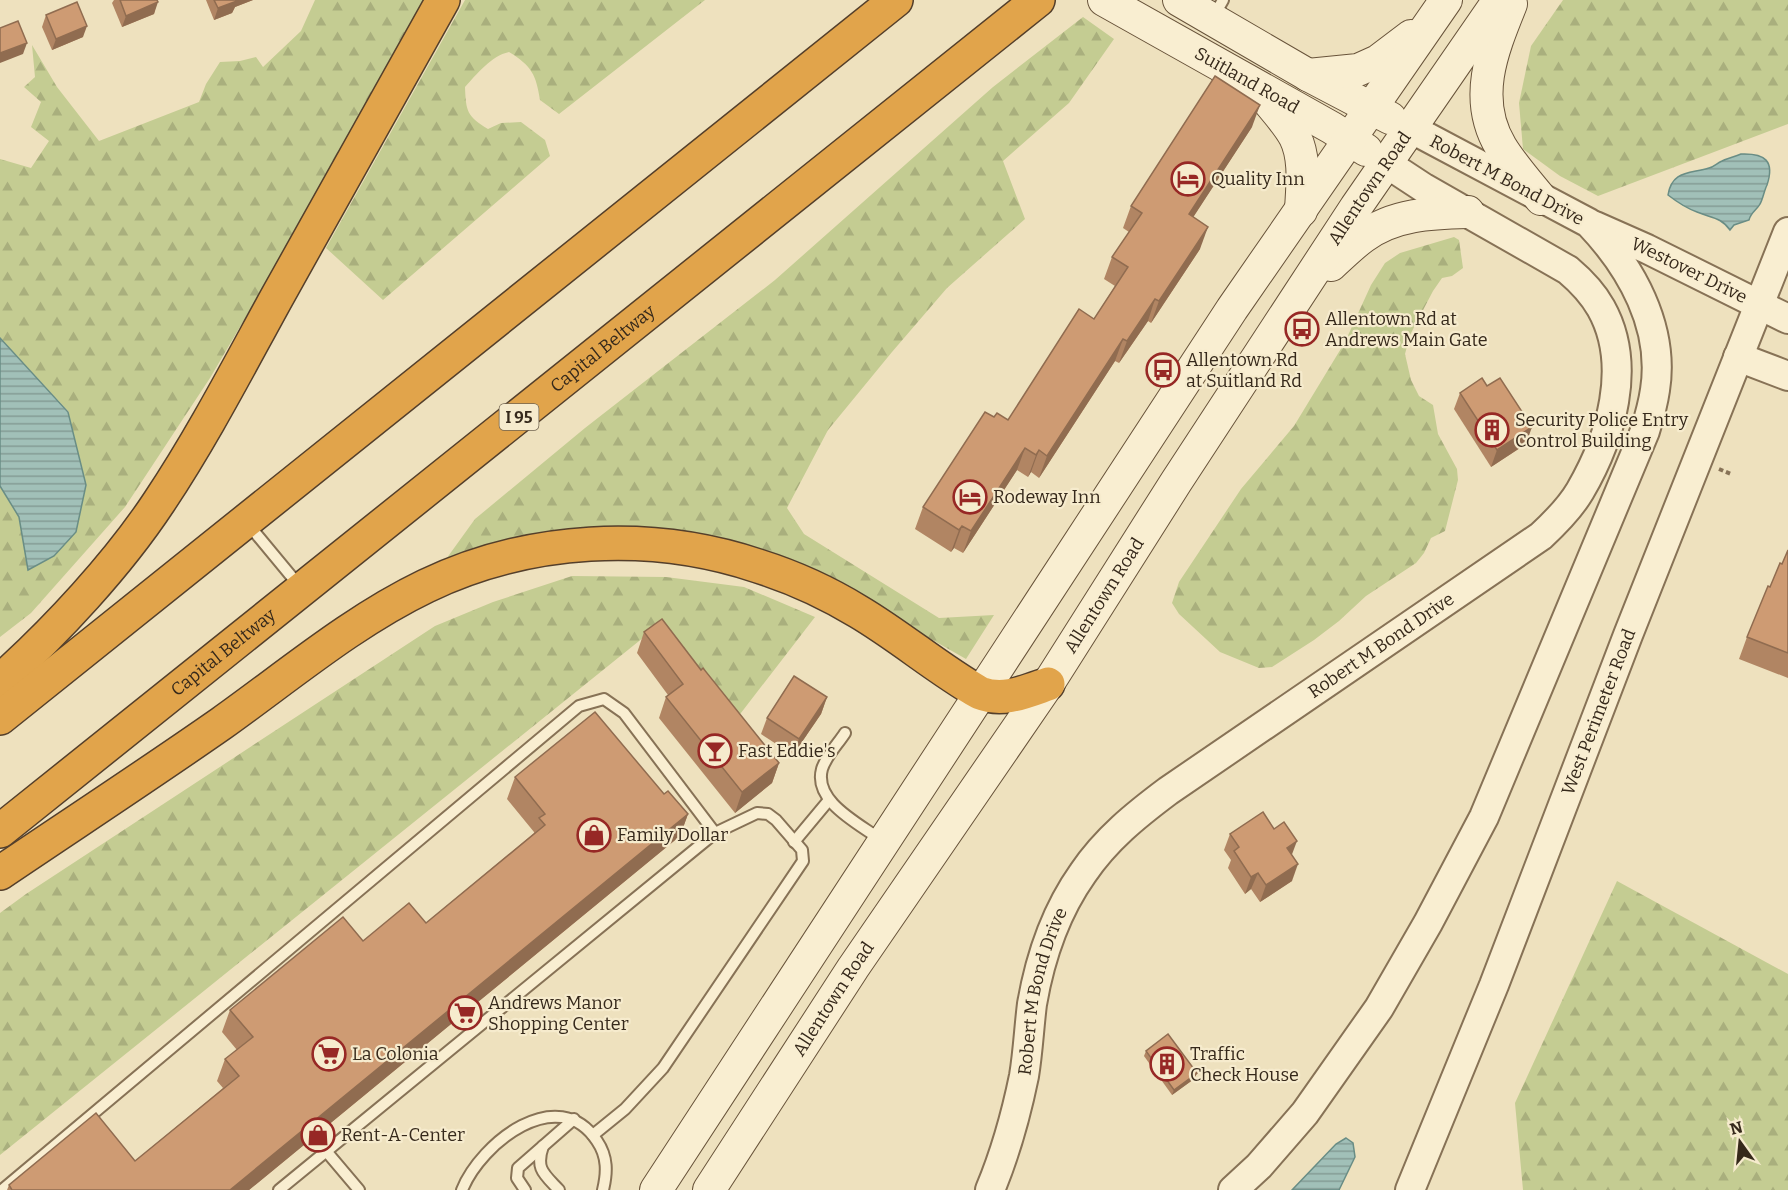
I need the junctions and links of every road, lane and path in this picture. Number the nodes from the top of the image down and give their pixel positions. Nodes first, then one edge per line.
1 (442, 0) edge
2 (896, 0) edge
3 (1104, 0) edge
4 (1179, 0) edge
5 (1499, 0) edge
6 (1512, 0) edge
7 (1037, 1) edge
8 (1218, 9) edge
9 (1437, 11) edge
10 (1308, 75) junction
11 (1256, 85) junction
12 (1371, 109) junction
13 (1410, 128) junction
14 (1350, 140) junction
15 (1386, 163) junction
16 (1540, 199) junction
17 (1302, 211) junction
18 (1468, 212) junction
19 (1589, 223) junction
20 (1788, 232) edge
21 (1298, 296) junction
22 (1758, 302) junction
23 (1788, 319) edge
24 (1738, 357) junction
25 (1788, 376) edge
26 (1719, 469) dead end
27 (1731, 474) dead end
28 (246, 521) junction
29 (303, 591) junction
30 (0, 681) edge
31 (1047, 684) junction
32 (980, 693) junction
33 (0, 717) edge
34 (845, 733) dead end
35 (829, 800) junction
36 (0, 831) edge
37 (715, 833) junction
38 (794, 842) junction
39 (884, 842) junction
40 (0, 873) edge
41 (574, 1119) junction
42 (593, 1135) junction
43 (543, 1146) junction
44 (326, 1151) junction
45 (2, 1190) edge
46 (279, 1190) edge
47 (359, 1190) edge
48 (462, 1190) edge
49 (525, 1190) edge
50 (559, 1190) edge
51 (603, 1190) edge
52 (656, 1190) edge
53 (709, 1190) edge
54 (990, 1190) edge
55 (1233, 1190) edge
56 (1410, 1190) edge

1 - 30 highway
2 - 28 highway
3 - 11 main road, Suitland Road
4 - 8 main road, Suitland Road
5 - 13 main road, Allentown Road
6 - 16 main road
7 - 29 highway, Capital Beltway / I 95
8 - 10 main road, Suitland Road
9 - 10 main road
9 - 12 main road
10 - 12 main road, Suitland Road
11 - 14 main road, Suitland Road
11 - 17 main road
12 - 13 main road, Suitland Road
12 - 14 main road
13 - 15 main road, Allentown Road
13 - 16 street, Robert M Bond Drive
14 - 15 main road, Suitland Road
14 - 17 main road
15 - 18 street, Robert M Bond Drive
15 - 21 main road, Allentown Road
16 - 19 street, Robert M Bond Drive
17 - 32 main road
18 - 21 main road
18 - 54 street, Robert M Bond Drive
19 - 22 street, Westover Drive
19 - 55 street, Robert M Bond Drive
20 - 22 street, West Perimeter Road
21 - 31 main road, Allentown Road
22 - 23 street, Westover Drive
22 - 24 street, West Perimeter Road
24 - 25 street
24 - 56 street, West Perimeter Road
26 - 27 path
28 - 29 lane
28 - 33 highway
29 - 36 highway, Capital Beltway / I 95
31 - 32 highway
31 - 53 main road, Allentown Road
32 - 39 main road
32 - 40 highway
34 - 35 lane
35 - 38 lane
35 - 39 lane
37 - 38 lane
37 - 44 lane
37 - 45 lane
38 - 42 lane
39 - 52 main road
41 - 42 lane
41 - 43 lane
41 - 48 lane
42 - 51 lane
43 - 49 lane
43 - 50 lane
44 - 46 lane
44 - 47 lane

